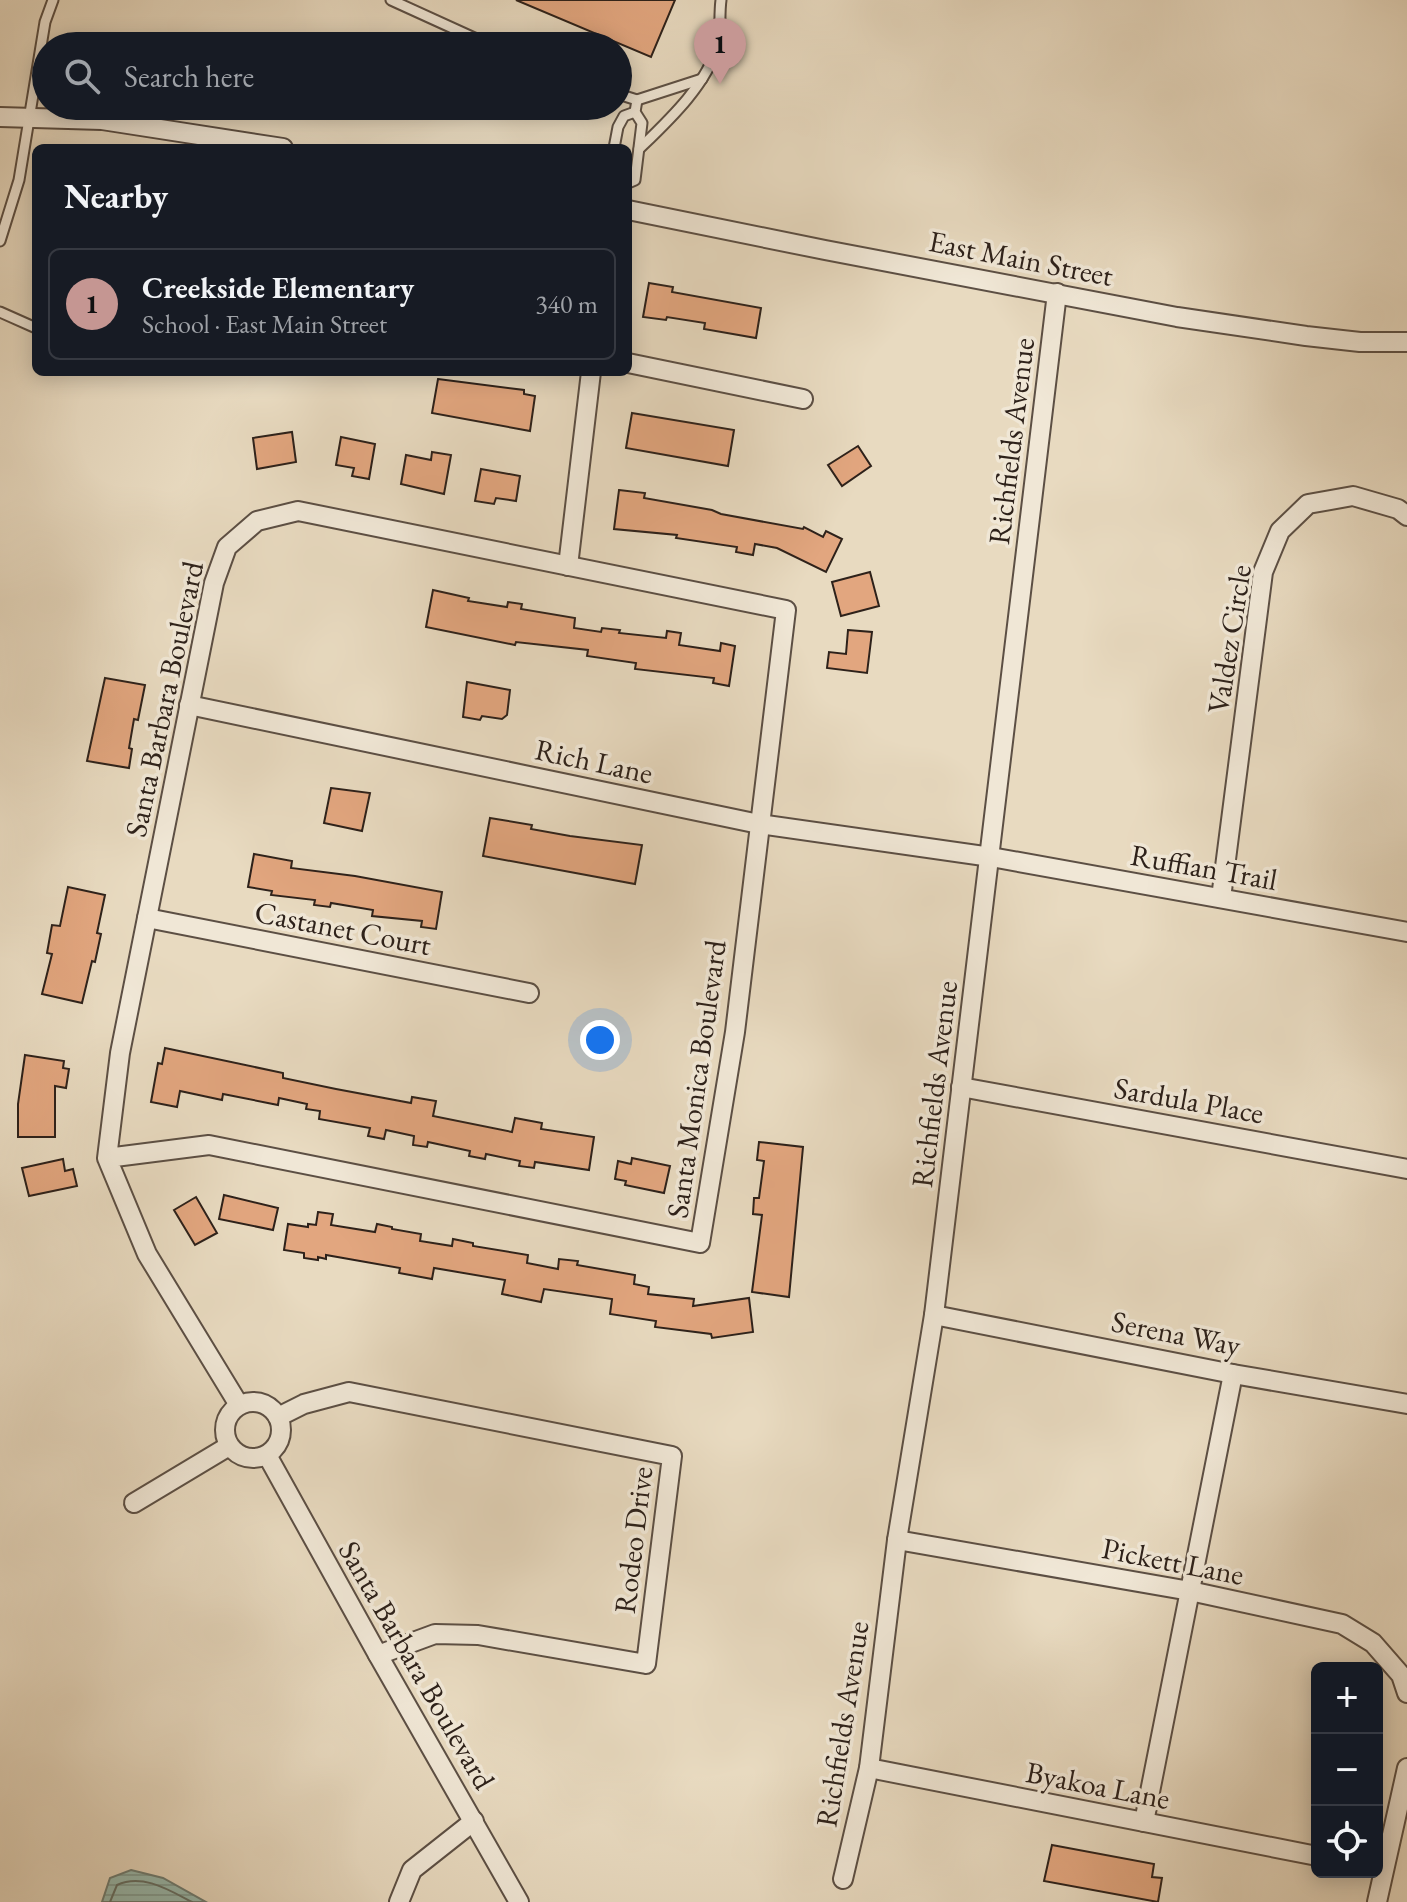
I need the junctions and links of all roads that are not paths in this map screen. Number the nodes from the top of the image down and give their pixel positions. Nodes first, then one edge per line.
1 (53, 0) edge
2 (391, 0) edge
3 (721, 0) edge
4 (43, 32) edge
5 (461, 32) edge
6 (702, 79) junction
7 (32, 98) edge
8 (632, 98) edge
9 (637, 100) junction
10 (635, 112) junction
11 (632, 113) edge
12 (29, 116) junction
13 (32, 116) edge
14 (0, 117) edge
15 (102, 120) edge
16 (622, 120) edge
17 (257, 144) edge
18 (615, 144) edge
19 (639, 149) junction
20 (632, 181) edge
21 (632, 211) edge
22 (0, 241) edge
23 (1057, 293) junction
24 (0, 312) edge
25 (32, 326) edge
26 (1407, 342) edge
27 (632, 364) edge
28 (591, 376) edge
29 (803, 399) dead end
30 (1407, 516) edge
31 (568, 566) junction
32 (786, 610) joint
33 (189, 705) junction
34 (759, 824) junction
35 (991, 857) junction
36 (1221, 898) junction
37 (147, 918) junction
38 (1407, 932) edge
39 (529, 993) dead end
40 (961, 1087) junction
41 (107, 1158) junction
42 (1407, 1169) edge
43 (934, 1315) junction
44 (1233, 1374) junction
45 (1407, 1404) edge
46 (239, 1405) junction
47 (278, 1417) junction
48 (229, 1446) junction
49 (267, 1455) junction
50 (134, 1503) dead end
51 (897, 1540) junction
52 (1190, 1591) junction
53 (378, 1655) junction
54 (1407, 1693) edge
55 (869, 1768) junction
56 (1407, 1768) edge
57 (474, 1821) junction
58 (1144, 1822) junction
59 (1311, 1855) edge
60 (1383, 1858) edge
61 (1379, 1878) edge
62 (843, 1879) dead end
63 (399, 1902) edge
64 (519, 1902) edge
65 (1377, 1902) edge

1 - 4 lane
2 - 5 lane
3 - 6 lane
6 - 9 lane
6 - 19 lane
7 - 12 lane
8 - 9 lane
9 - 10 lane
10 - 11 lane
10 - 19 lane
12 - 13 street
12 - 14 street
12 - 22 lane
15 - 17 street
16 - 18 lane
19 - 20 lane
21 - 23 street, East Main Street
23 - 26 street, East Main Street
23 - 35 street, Richfields Avenue
24 - 25 lane
27 - 29 street
28 - 31 street
30 - 36 street, Valdez Circle
31 - 32 street, Santa Barbara Boulevard
31 - 33 street, Santa Barbara Boulevard
32 - 34 street, Santa Monica Boulevard
33 - 34 street, Rich Lane
33 - 37 street, Santa Barbara Boulevard
34 - 35 street, Rich Lane
34 - 41 street, Santa Monica Boulevard
35 - 36 street, Ruffian Trail
35 - 40 street, Richfields Avenue
36 - 38 street, Ruffian Trail
37 - 39 street, Castanet Court
37 - 41 street, Santa Barbara Boulevard
40 - 42 street, Sardula Place
40 - 43 street, Richfields Avenue
41 - 46 street, Santa Barbara Boulevard
43 - 44 street, Serena Way
43 - 51 street, Richfields Avenue
44 - 45 street, Serena Way
44 - 52 street
46 - 47 street
46 - 48 street
47 - 49 street
47 - 53 street, Rodeo Drive
48 - 49 street
48 - 50 street
49 - 53 street, Santa Barbara Boulevard
51 - 52 street, Pickett Lane
51 - 55 street, Richfields Avenue
52 - 54 street, Pickett Lane
52 - 58 street
53 - 57 street, Santa Barbara Boulevard
55 - 58 street, Byakoa Lane
55 - 62 street, Richfields Avenue
56 - 60 street
57 - 63 street
57 - 64 street, Santa Barbara Boulevard
58 - 59 street, Byakoa Lane
61 - 65 street

